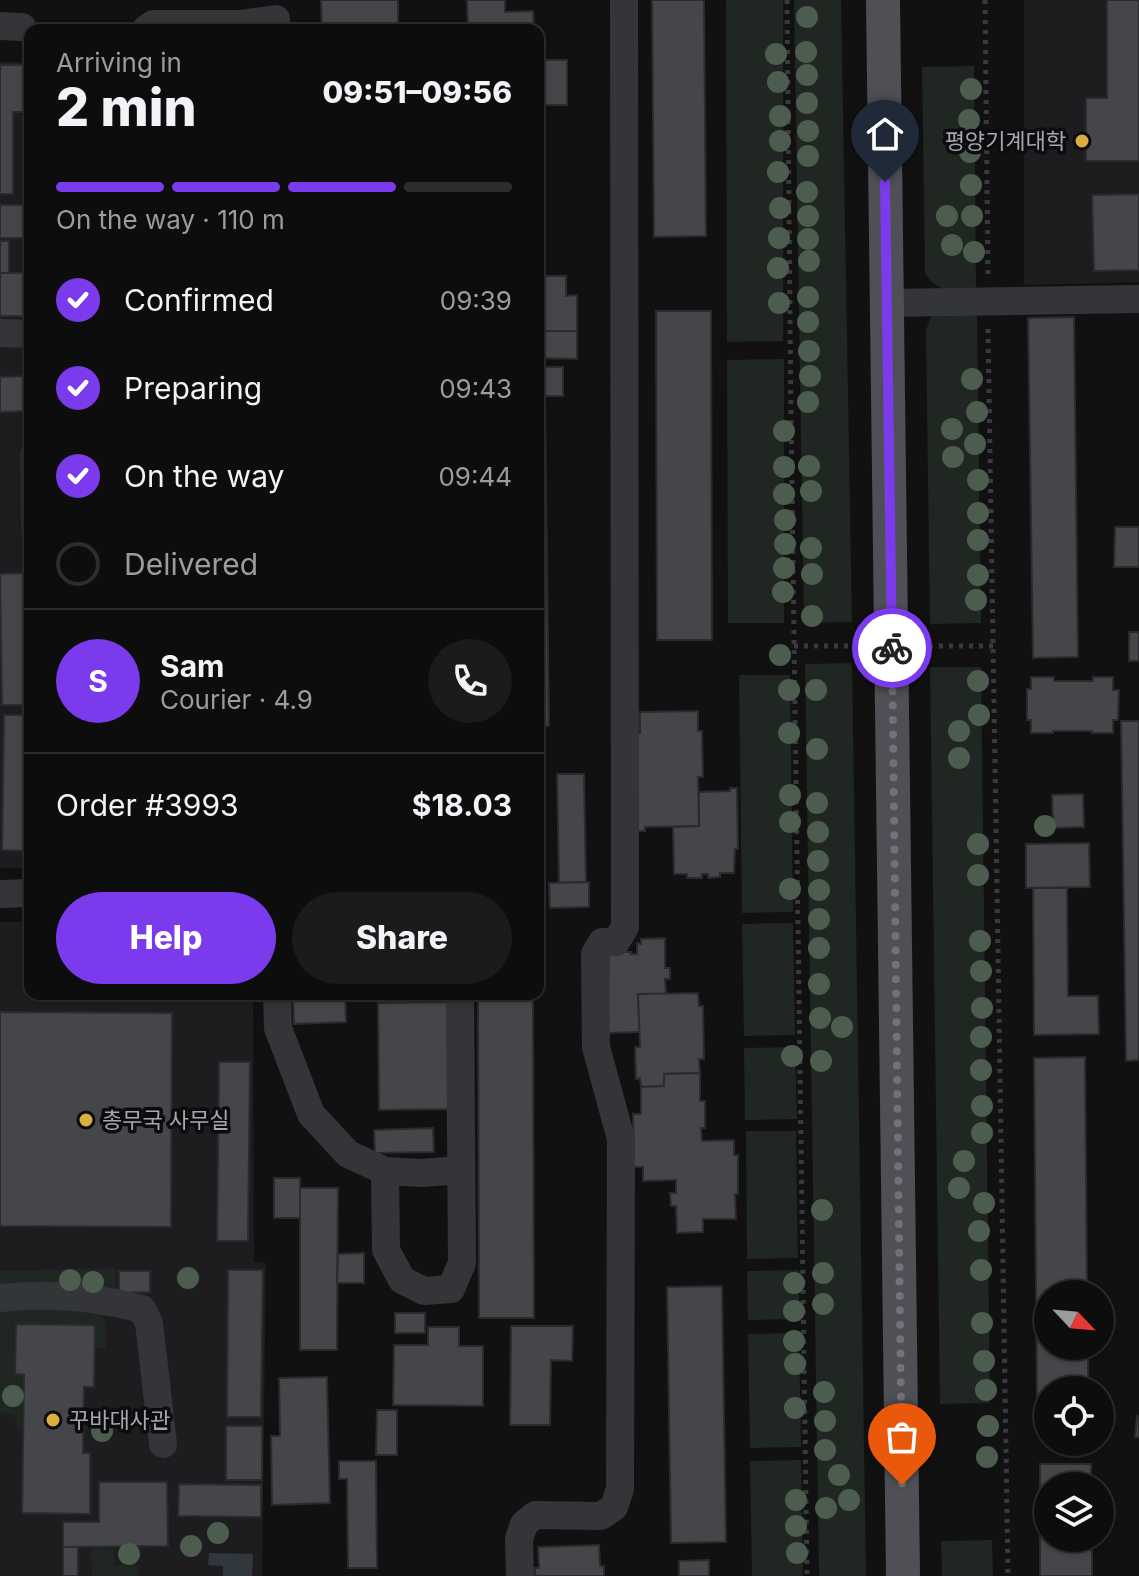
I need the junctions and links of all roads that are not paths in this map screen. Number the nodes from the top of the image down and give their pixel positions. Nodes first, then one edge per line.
1 (624, 0) edge
2 (883, 0) edge
3 (275, 16) edge
4 (153, 24) edge
5 (240, 24) edge
6 (240, 24) edge
7 (1139, 299) edge
8 (887, 303) junction
9 (0, 333) edge
10 (24, 334) edge
11 (24, 893) edge
12 (0, 894) edge
13 (277, 1000) edge
14 (460, 1000) edge
15 (460, 1170) junction
16 (385, 1171) junction
17 (0, 1298) edge
18 (163, 1444) dead end
19 (520, 1576) edge
20 (903, 1576) edge

1 - 19 street
2 - 8 main road
3 - 5 street
4 - 6 street
7 - 8 street
8 - 20 main road
9 - 10 street
11 - 12 street
13 - 16 street
14 - 15 street
15 - 16 street
15 - 16 street
17 - 18 street

